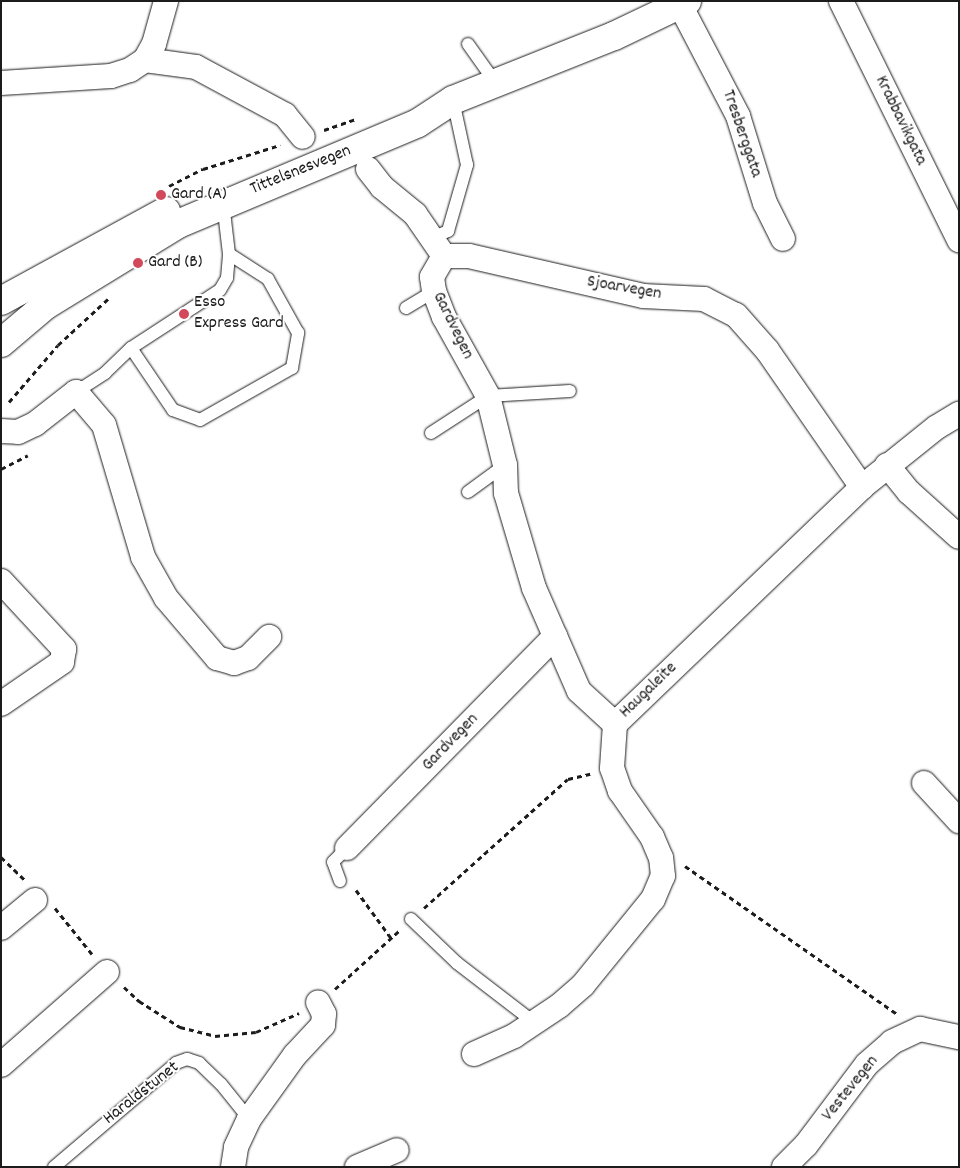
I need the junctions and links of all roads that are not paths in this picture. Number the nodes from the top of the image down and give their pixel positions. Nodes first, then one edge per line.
1 (166, 1) edge
2 (841, 1) edge
3 (681, 3) edge
4 (468, 44) dead end
5 (144, 60) junction
6 (496, 82) junction
7 (1, 83) edge
8 (453, 100) junction
9 (303, 137) road end
10 (368, 169) dead end
11 (223, 203) junction
12 (784, 239) dead end
13 (959, 240) edge
14 (437, 248) junction
15 (229, 254) junction
16 (434, 291) junction
17 (1, 301) edge
18 (406, 308) dead end
19 (1, 343) edge
20 (131, 348) junction
21 (570, 391) dead end
22 (76, 392) junction
23 (488, 396) junction
24 (959, 414) edge
25 (2, 430) edge
26 (431, 433) dead end
27 (505, 465) junction
28 (887, 465) junction
29 (862, 487) junction
30 (468, 492) dead end
31 (959, 538) edge
32 (1, 581) edge
33 (555, 636) junction
34 (269, 637) dead end
35 (1, 704) edge
36 (615, 724) junction
37 (924, 784) dead end
38 (959, 821) edge
39 (347, 848) joint
40 (338, 875) road end
41 (35, 900) road end
42 (411, 919) road end
43 (1, 928) edge
44 (107, 972) road end
45 (318, 1002) road end
46 (535, 1023) junction
47 (959, 1037) edge
48 (474, 1054) dead end
49 (1, 1064) edge
50 (249, 1119) junction
51 (397, 1150) dead end
52 (54, 1167) edge
53 (233, 1167) edge
54 (357, 1167) edge
55 (784, 1167) edge

1 - 5 street
2 - 13 street, Krabbavikgata
3 - 6 main road, Tittelsnesvegen
3 - 12 street, Tresberggata
4 - 6 lane
5 - 7 street
5 - 9 street
6 - 8 main road, Tittelsnesvegen
8 - 11 main road, Tittelsnesvegen
8 - 14 lane
8 - 17 main road, Tittelsnesvegen
10 - 14 street
11 - 15 lane
11 - 19 main road, Tittelsnesvegen
14 - 16 street, Gardvegen
14 - 29 street, Sjoarvegen
15 - 20 lane
15 - 20 lane
16 - 18 lane
16 - 23 street, Gardvegen
20 - 22 lane
21 - 23 lane
22 - 25 street
22 - 34 street
23 - 26 lane
23 - 27 street, Gardvegen
24 - 28 street, Haugaleite
27 - 30 lane
27 - 33 street, Gardvegen
28 - 29 street, Haugaleite
28 - 31 street
29 - 36 street, Haugaleite
32 - 35 street
33 - 36 street, Gardvegen
33 - 39 street, Gardvegen
36 - 46 street, Haugaleite
37 - 38 street
39 - 40 lane
41 - 43 street
42 - 46 lane
44 - 49 street
45 - 50 street
46 - 48 street, Haugaleite
47 - 55 street, Vestevegen
50 - 52 lane, Haraldstunet
50 - 53 street
51 - 54 street

